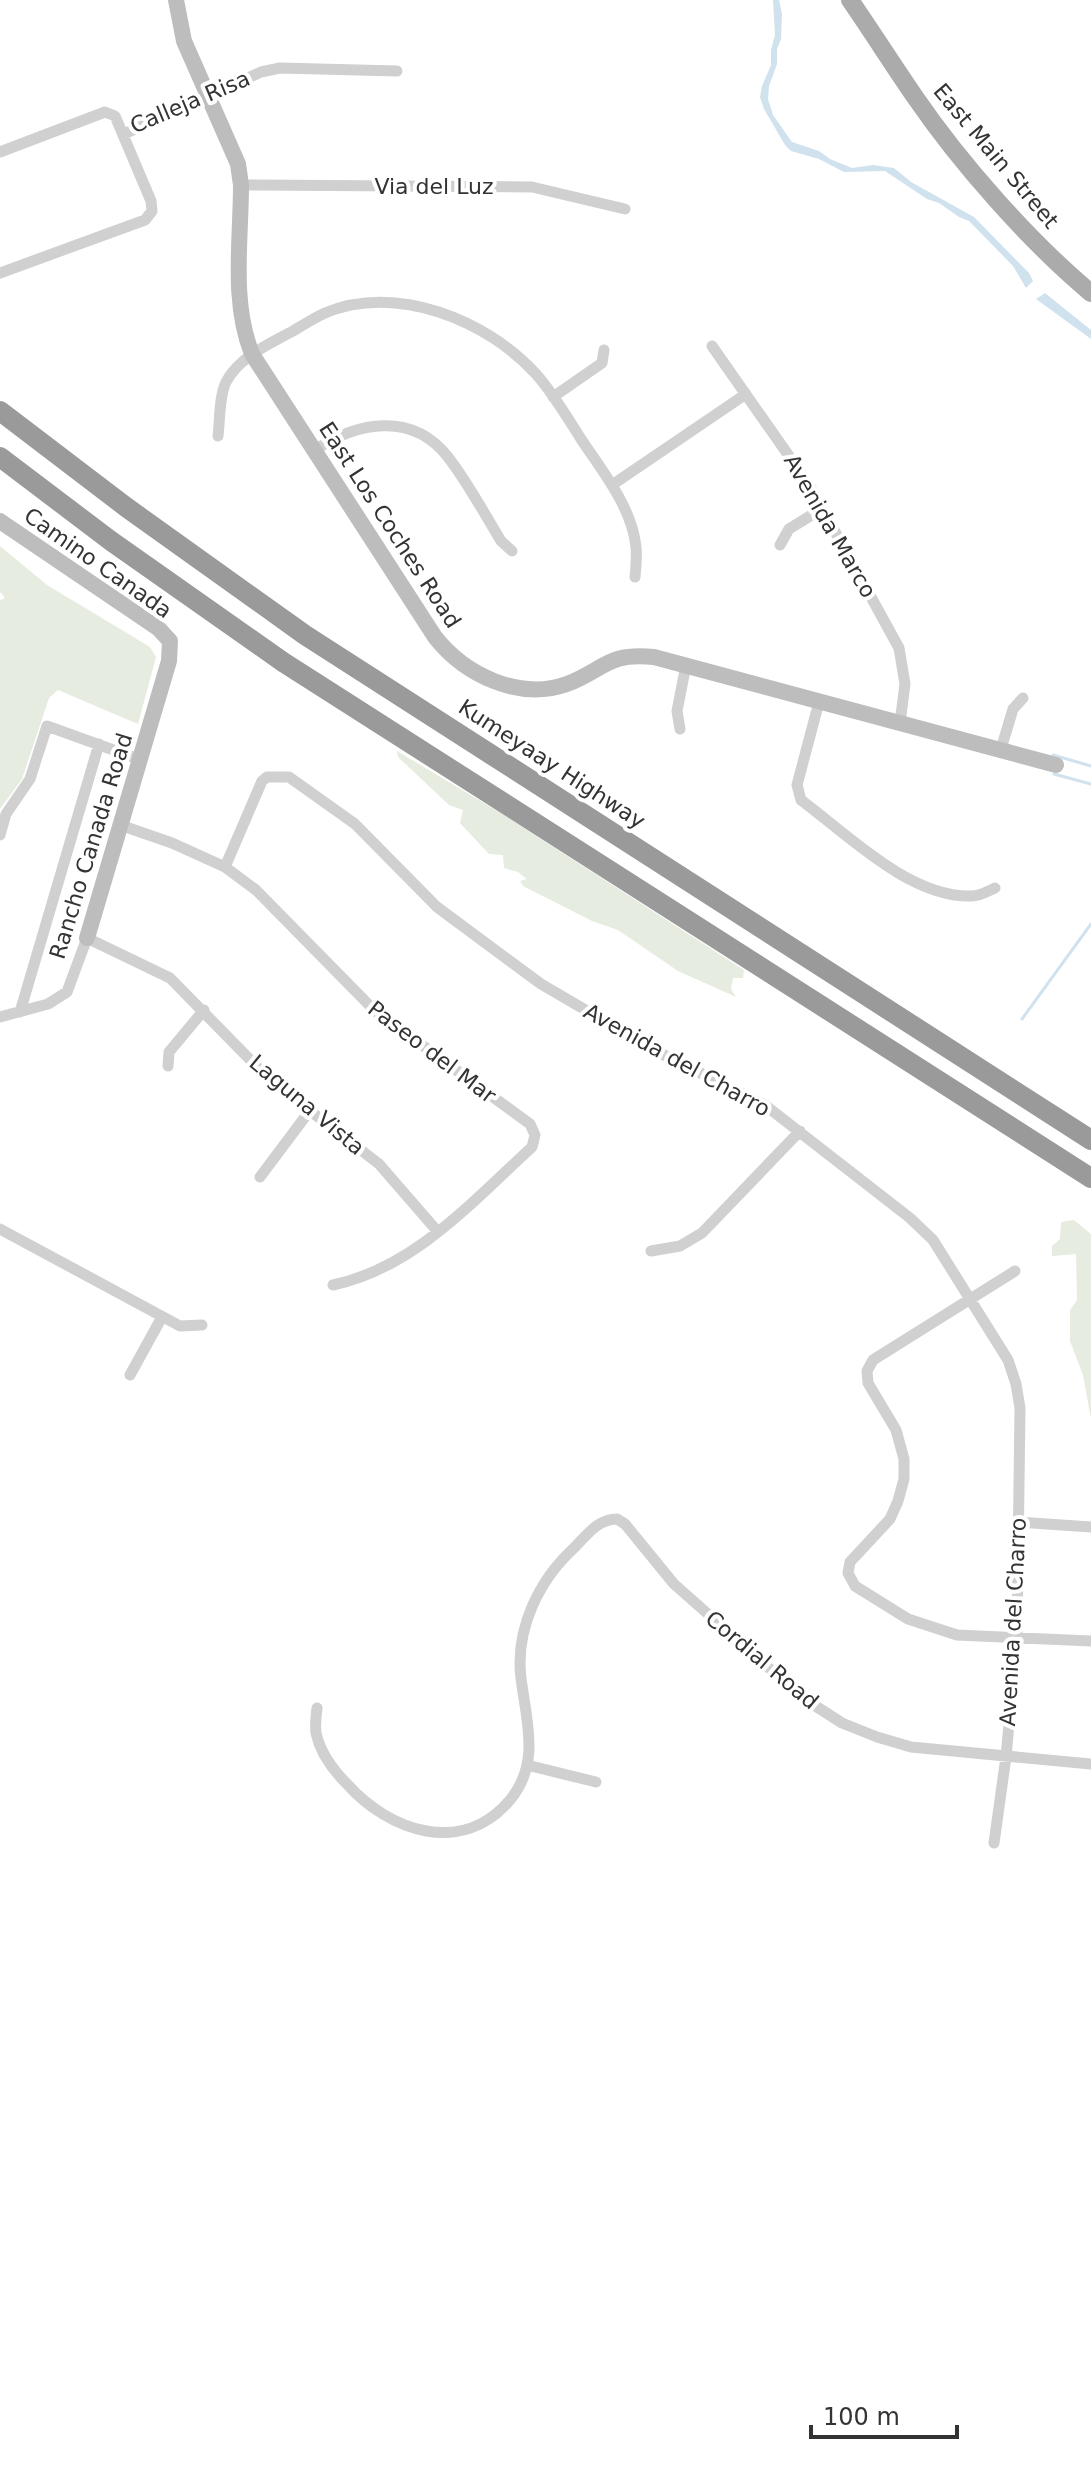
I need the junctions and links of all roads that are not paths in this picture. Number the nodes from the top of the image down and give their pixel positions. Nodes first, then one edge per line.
1 (176, 0) edge
2 (850, 0) edge
3 (397, 71) dead end
4 (207, 96) junction
5 (124, 134) junction
6 (0, 152) edge
7 (241, 185) junction
8 (625, 209) dead end
9 (0, 273) edge
10 (1091, 293) edge
11 (712, 346) dead end
12 (604, 350) dead end
13 (252, 354) junction
14 (746, 394) junction
15 (553, 397) junction
16 (0, 411) edge
17 (218, 436) dead end
18 (315, 450) junction
19 (0, 457) edge
20 (612, 485) junction
21 (823, 508) junction
22 (0, 521) edge
23 (780, 545) dead end
24 (512, 551) dead end
25 (635, 577) dead end
26 (170, 641) joint
27 (686, 665) junction
28 (1023, 698) dead end
29 (819, 702) junction
30 (900, 723) junction
31 (680, 729) dead end
32 (99, 744) junction
33 (1001, 749) junction
34 (141, 760) junction
35 (1056, 765) dead end
36 (120, 825) junction
37 (0, 835) edge
38 (225, 867) junction
39 (995, 888) dead end
40 (87, 938) junction
41 (204, 1010) junction
42 (20, 1012) junction
43 (0, 1017) edge
44 (168, 1066) dead end
45 (311, 1109) junction
46 (800, 1131) junction
47 (1091, 1140) edge
48 (260, 1177) dead end
49 (1091, 1178) edge
50 (0, 1229) edge
51 (438, 1232) junction
52 (651, 1251) dead end
53 (1015, 1271) dead end
54 (333, 1285) dead end
55 (971, 1298) junction
56 (162, 1317) junction
57 (202, 1325) dead end
58 (130, 1375) dead end
59 (1018, 1522) junction
60 (1091, 1527) edge
61 (1017, 1637) junction
62 (1091, 1641) edge
63 (317, 1708) dead end
64 (1006, 1757) junction
65 (1091, 1764) edge
66 (527, 1765) junction
67 (596, 1782) dead end
68 (994, 1843) dead end

1 - 4 street, East Los Coches Road
2 - 10 main road, East Main Street
3 - 4 street, Calleja Risa
4 - 5 street, Calleja Risa
4 - 7 street, East Los Coches Road
5 - 6 street, Calleja Risa
5 - 9 street
7 - 8 street, Via del Luz
7 - 13 street, East Los Coches Road
11 - 14 street, Avenida Marco
12 - 15 street
13 - 15 street
13 - 17 street
13 - 18 street, East Los Coches Road
14 - 20 street
14 - 21 street, Avenida Marco
15 - 20 street
16 - 47 highway, Kumeyaay Highway
18 - 24 street
18 - 27 street, East Los Coches Road
19 - 49 highway
20 - 25 street
21 - 23 street
21 - 30 street, Avenida Marco
22 - 26 street, Camino Canada
26 - 34 street, Rancho Canada Road
27 - 29 street, East Los Coches Road
27 - 31 street
28 - 33 street
29 - 30 street, East Los Coches Road
29 - 39 street
30 - 33 street, East Los Coches Road
32 - 34 street
32 - 37 street
32 - 42 street
33 - 35 street, East Los Coches Road
34 - 36 street, Rancho Canada Road
36 - 38 street, Paseo del Mar
36 - 40 street, Rancho Canada Road
38 - 46 street, Avenida del Charro
38 - 51 street, Paseo del Mar
40 - 41 street, Laguna Vista
40 - 42 street, Rancho Canada Road
41 - 44 street
41 - 45 street, Laguna Vista
42 - 43 street, Rancho Canada Road
45 - 48 street
45 - 51 street, Laguna Vista
46 - 52 street
46 - 55 street, Avenida del Charro
50 - 56 street
51 - 54 street, Paseo del Mar
53 - 55 street
55 - 59 street, Avenida del Charro
55 - 61 street
56 - 57 street
56 - 58 street
59 - 60 street
59 - 61 street, Avenida del Charro
61 - 62 street
61 - 64 street, Avenida del Charro
63 - 66 street
64 - 65 street, Cordial Road
64 - 66 street, Cordial Road
64 - 68 street, Avenida del Charro
66 - 67 street

